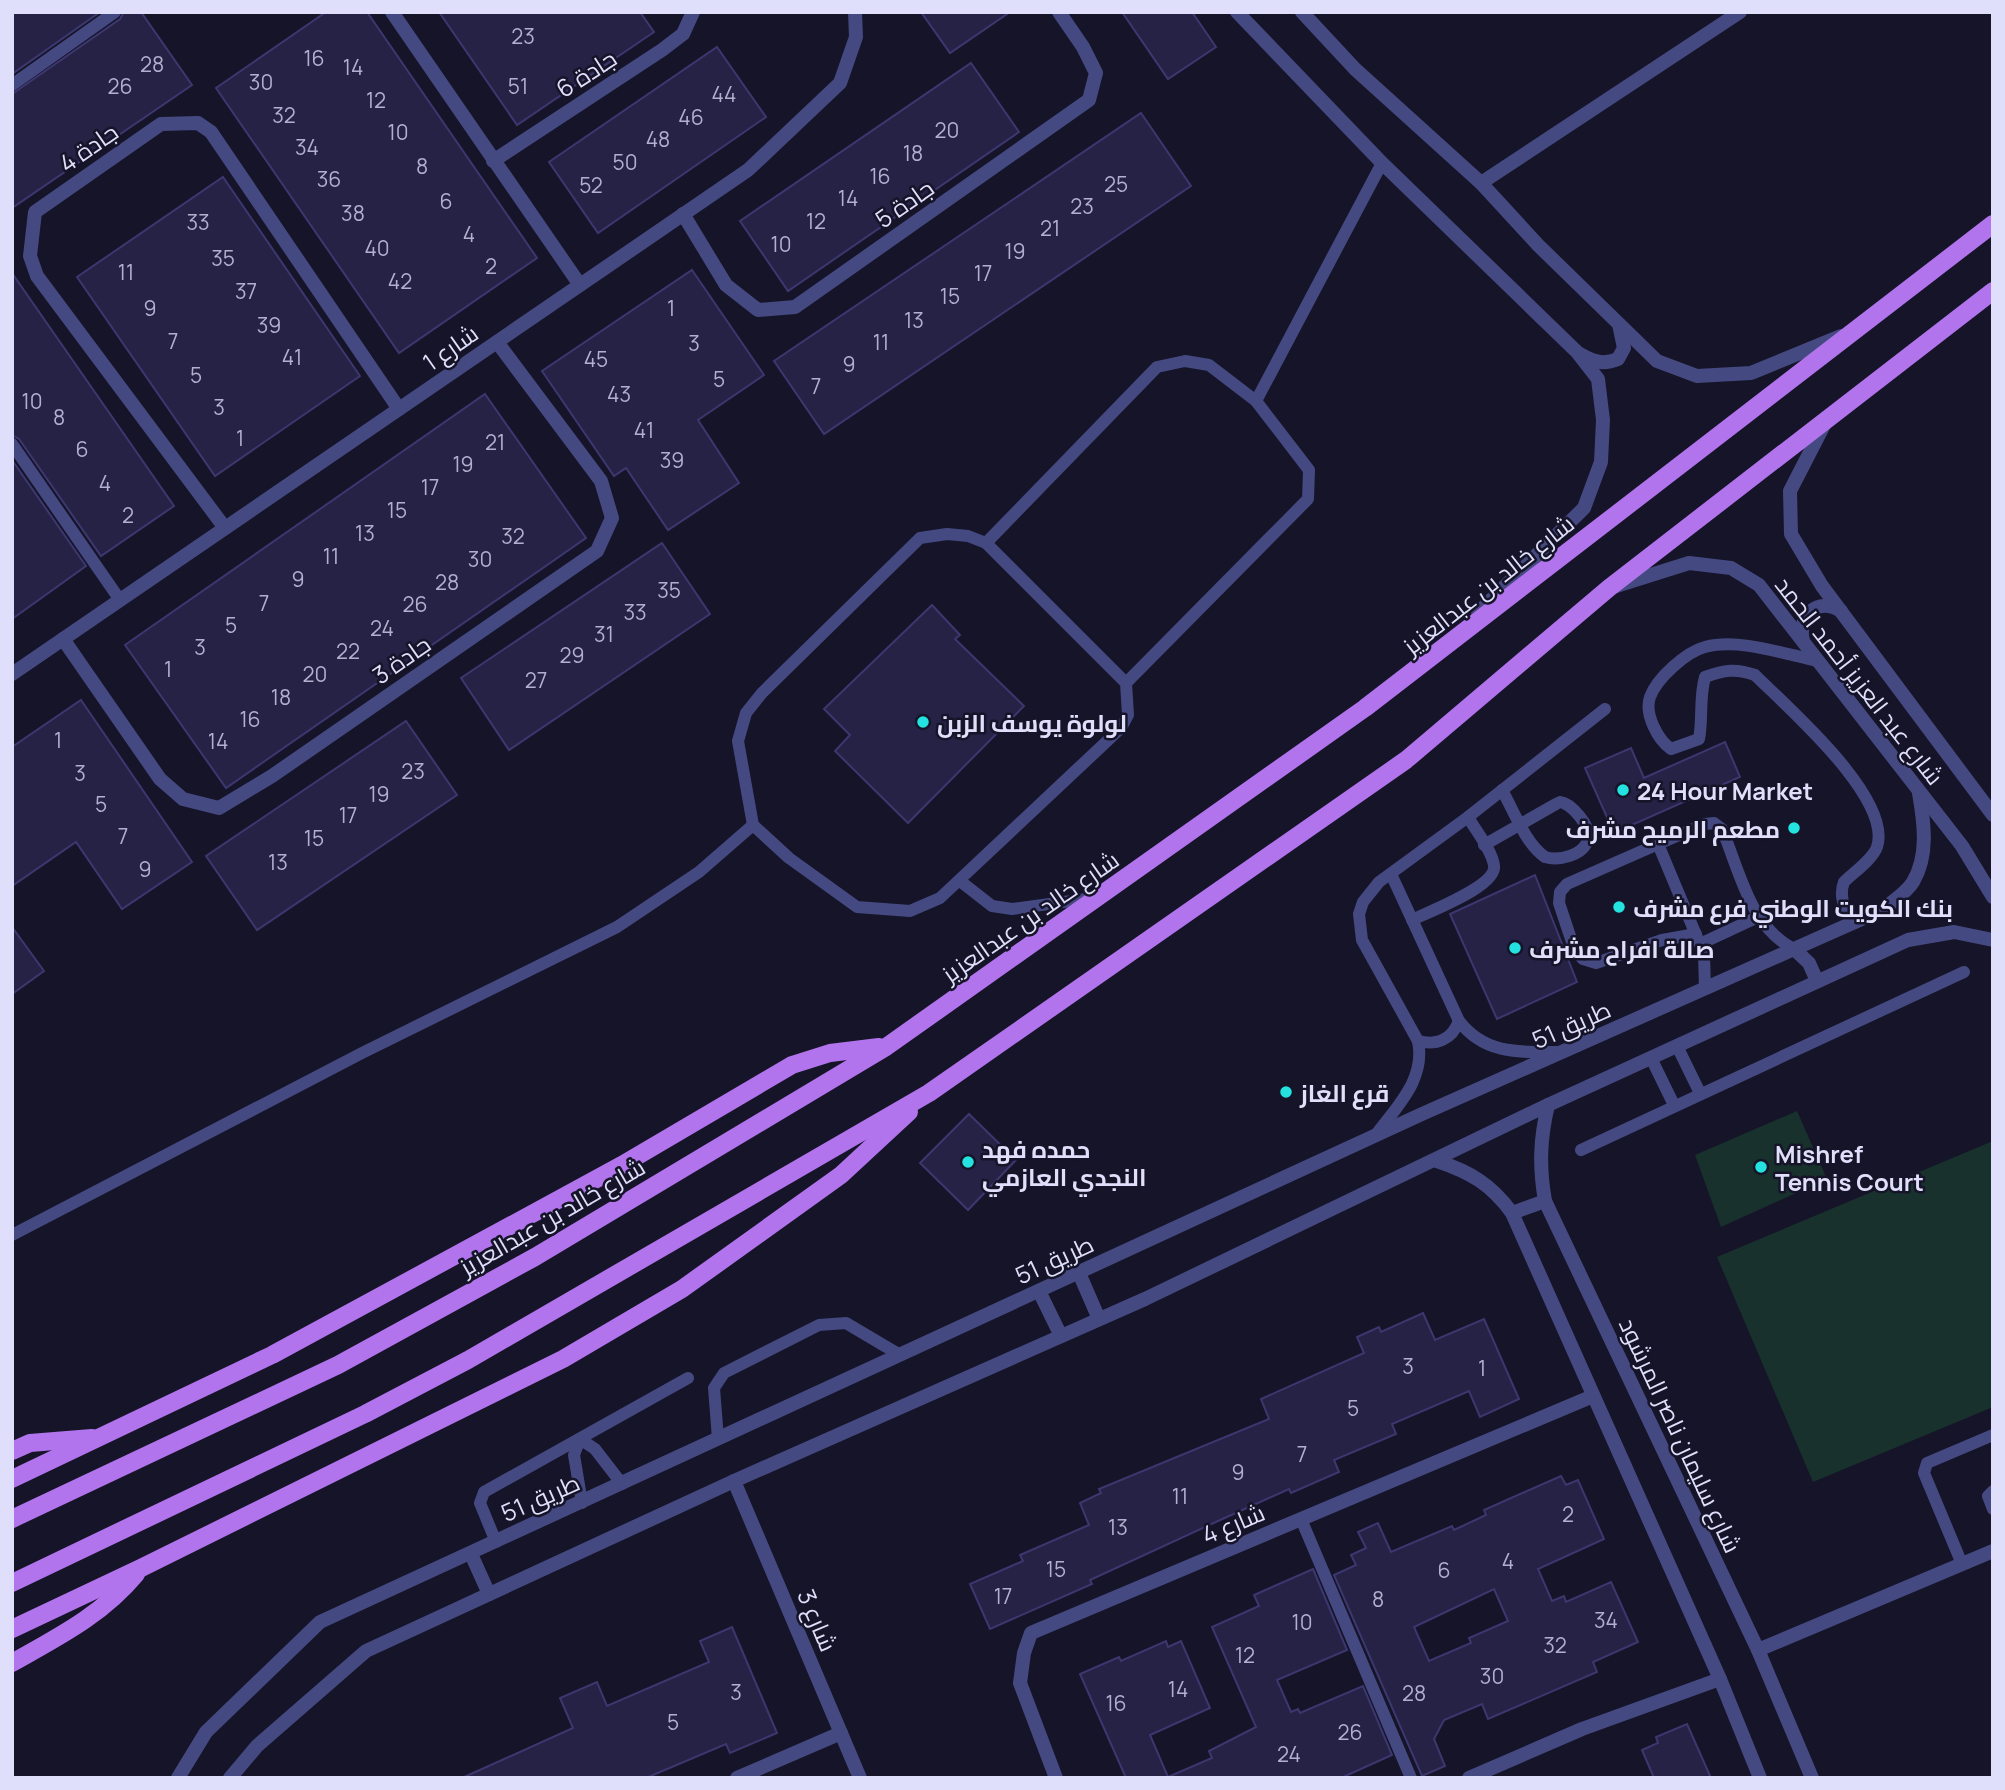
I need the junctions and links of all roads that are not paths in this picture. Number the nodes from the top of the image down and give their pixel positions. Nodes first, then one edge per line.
1 (115, 12) edge
2 (392, 12) edge
3 (693, 12) edge
4 (855, 12) edge
5 (1059, 12) edge
6 (1237, 12) edge
7 (1302, 12) edge
8 (1740, 12) edge
9 (12, 85) edge
10 (494, 161) junction
11 (1382, 163) junction
12 (1480, 183) junction
13 (683, 214) junction
14 (1993, 223) edge
15 (580, 285) junction
16 (1993, 291) edge
17 (1619, 323) junction
18 (1857, 330) junction
19 (497, 342) junction
20 (1577, 352) junction
21 (1256, 401) junction
22 (400, 409) junction
23 (1828, 417) junction
24 (12, 444) edge
25 (225, 528) junction
26 (986, 542) junction
27 (1609, 588) junction
28 (120, 600) junction
29 (1844, 613) junction
30 (63, 639) junction
31 (1803, 643) junction
32 (1436, 655) junction
33 (1818, 661) junction
34 (14, 669) edge
35 (1126, 683) junction
36 (1605, 709) dead end
37 (1502, 790) junction
38 (1919, 793) junction
39 (1993, 815) edge
40 (1468, 817) junction
41 (1521, 824) junction
42 (753, 825) junction
43 (1485, 845) junction
44 (1658, 845) junction
45 (1391, 874) junction
46 (960, 881) junction
47 (1101, 897) junction
48 (1993, 897) edge
49 (1758, 917) junction
50 (1412, 920) junction
51 (1852, 924) junction
52 (1698, 939) junction
53 (1993, 940) edge
54 (1794, 949) junction
55 (1964, 972) dead end
56 (1817, 981) junction
57 (1705, 989) junction
58 (1459, 1021) junction
59 (1418, 1041) junction
60 (1677, 1046) junction
61 (886, 1047) junction
62 (1563, 1052) junction
63 (1651, 1058) junction
64 (929, 1093) junction
65 (1700, 1093) junction
66 (1548, 1105) junction
67 (1674, 1105) junction
68 (1374, 1137) junction
69 (1581, 1150) dead end
70 (1437, 1161) junction
71 (1545, 1201) junction
72 (1512, 1213) junction
73 (12, 1235) edge
74 (1079, 1273) junction
75 (1039, 1291) junction
76 (1099, 1319) junction
77 (1061, 1336) junction
78 (900, 1355) junction
79 (688, 1377) dead end
80 (1594, 1396) junction
81 (1993, 1435) edge
82 (102, 1437) junction
83 (580, 1438) junction
84 (718, 1439) junction
85 (12, 1451) edge
86 (12, 1479) edge
87 (734, 1481) junction
88 (622, 1484) junction
89 (1993, 1490) edge
90 (582, 1503) junction
91 (1993, 1509) edge
92 (12, 1519) edge
93 (1301, 1519) junction
94 (496, 1542) junction
95 (1993, 1551) edge
96 (471, 1554) junction
97 (1962, 1564) junction
98 (141, 1569) junction
99 (12, 1583) edge
100 (489, 1594) junction
101 (12, 1629) edge
102 (1758, 1650) junction
103 (12, 1663) edge
104 (1720, 1679) junction
105 (841, 1733) junction
106 (178, 1778) edge
107 (230, 1778) edge
108 (737, 1778) edge
109 (860, 1778) edge
110 (1056, 1778) edge
111 (1411, 1778) edge
112 (1469, 1778) edge
113 (1760, 1778) edge
114 (1812, 1778) edge

1 - 9 lane
2 - 10 street
3 - 10 street, جادة 6
4 - 13 street, شارع 1
5 - 13 street, جادة 5
6 - 11 street
7 - 12 street
8 - 12 street
10 - 15 street
11 - 20 street
11 - 21 lane
12 - 17 street
13 - 15 street, شارع 1
14 - 18 main road, شارع خالد بن عبدالعزيز
15 - 19 street, شارع 1
16 - 23 main road
17 - 18 street
17 - 20 street
18 - 32 main road, شارع خالد بن عبدالعزيز
19 - 22 street, شارع 1
19 - 30 street, جادة 3
20 - 32 street
21 - 26 lane
21 - 35 lane
22 - 25 street, شارع 1
22 - 25 street, جادة 4
23 - 27 main road
23 - 29 street, شارع عبد العزيز أحمد الحمد
24 - 28 lane
25 - 28 street, شارع 1
26 - 35 lane
26 - 42 lane
27 - 31 street, شارع عبد العزيز أحمد الحمد
27 - 64 main road
28 - 30 street, شارع 1
29 - 31 street
29 - 39 street, شارع عبد العزيز أحمد الحمد
30 - 34 street, شارع 1
31 - 33 street, شارع عبد العزيز أحمد الحمد
32 - 47 main road, شارع خالد بن عبدالعزيز
33 - 38 street, شارع عبد العزيز أحمد الحمد
33 - 51 lane
35 - 46 lane
36 - 37 lane
37 - 40 lane
37 - 41 lane
38 - 48 street, شارع عبد العزيز أحمد الحمد
38 - 51 street, طريق 51
40 - 43 lane
40 - 45 lane
41 - 41 lane
41 - 43 lane
42 - 46 lane
42 - 73 lane
43 - 50 lane
44 - 49 lane
44 - 52 lane
44 - 52 lane
45 - 50 lane
45 - 59 lane
46 - 47 lane
47 - 61 main road, شارع خالد بن عبدالعزيز
49 - 52 lane
49 - 54 lane
50 - 58 lane
51 - 54 street, طريق 51
52 - 57 lane
53 - 56 street
54 - 56 street
54 - 57 street, طريق 51
55 - 65 lane
56 - 60 street
57 - 62 street, طريق 51
58 - 59 lane
58 - 62 lane
59 - 68 lane
60 - 63 street
60 - 65 lane
61 - 82 main road
61 - 92 main road, شارع خالد بن عبدالعزيز
62 - 68 street, طريق 51
63 - 66 street
63 - 67 lane
64 - 98 main road
64 - 99 main road
65 - 67 lane
66 - 70 street
66 - 71 street, شارع سليمان ناصر المرشود
67 - 69 lane
68 - 74 street, طريق 51
70 - 72 street
70 - 76 street
71 - 72 street
71 - 102 street, شارع سليمان ناصر المرشود
72 - 80 street
74 - 75 street, طريق 51
74 - 76 street
75 - 77 street
75 - 78 street, طريق 51
76 - 77 street
77 - 87 street
78 - 84 street, طريق 51
78 - 84 lane
79 - 83 lane
80 - 93 street, شارع 4
80 - 104 street
81 - 97 lane
82 - 85 main road
82 - 86 main road
83 - 88 lane
83 - 90 lane
83 - 94 lane
84 - 88 street, طريق 51
87 - 100 street
87 - 105 street, شارع 3
88 - 90 street, طريق 51
89 - 91 lane
90 - 94 street, طريق 51
93 - 110 street, شارع 4
93 - 111 lane
94 - 96 street, طريق 51
95 - 97 street
96 - 100 street
96 - 106 street, طريق 51
97 - 102 street
98 - 101 main road
98 - 103 main road
100 - 107 street
102 - 114 street, شارع سليمان ناصر المرشود
104 - 112 street
104 - 113 street
105 - 108 street
105 - 109 street, شارع 3

